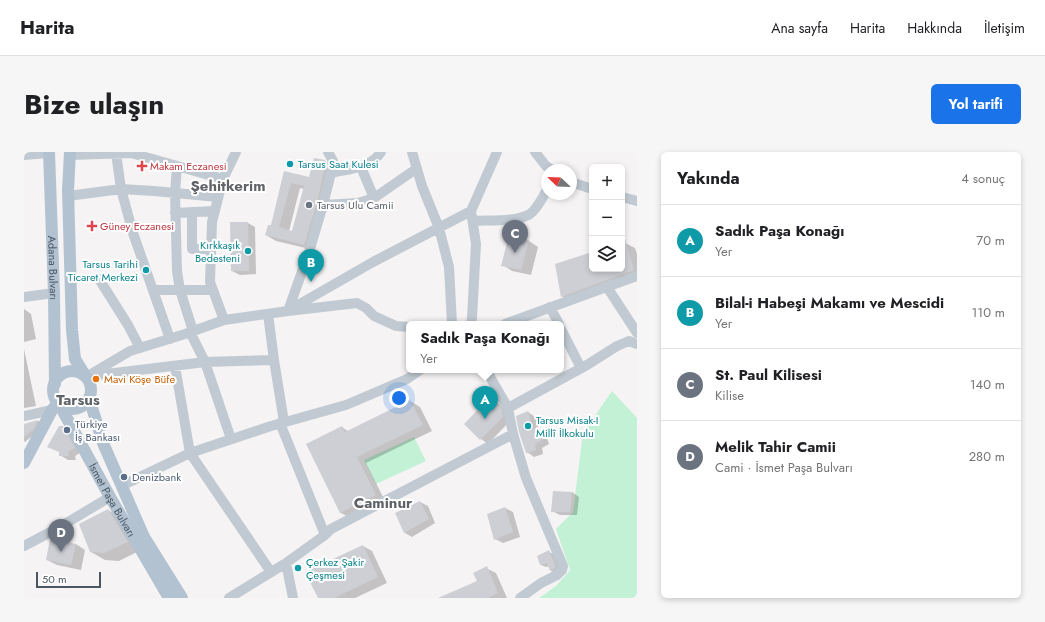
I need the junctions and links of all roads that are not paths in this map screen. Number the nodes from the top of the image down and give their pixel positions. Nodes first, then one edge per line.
1 (236, 152) edge
2 (328, 152) edge
3 (381, 152) edge
4 (412, 152) edge
5 (497, 152) edge
6 (535, 152) edge
7 (49, 153) edge
8 (70, 153) edge
9 (116, 153) edge
10 (24, 155) edge
11 (544, 164) edge
12 (177, 166) junction
13 (361, 167) junction
14 (416, 169) junction
15 (331, 173) junction
16 (222, 179) junction
17 (577, 184) edge
18 (589, 187) edge
19 (121, 189) junction
20 (175, 192) junction
21 (68, 196) junction
22 (218, 197) junction
23 (374, 198) junction
24 (625, 198) edge
25 (541, 199) edge
26 (637, 201) edge
27 (323, 205) junction
28 (215, 211) junction
29 (192, 212) junction
30 (176, 213) junction
31 (472, 216) junction
32 (439, 228) junction
33 (211, 249) junction
34 (637, 276) edge
35 (99, 279) dead end
36 (607, 287) junction
37 (153, 290) junction
38 (180, 290) junction
39 (213, 290) junction
40 (54, 293) junction
41 (24, 297) edge
42 (550, 307) junction
43 (288, 311) junction
44 (268, 314) junction
45 (224, 320) junction
46 (452, 321) edge
47 (472, 321) edge
48 (513, 321) edge
49 (557, 321) edge
50 (406, 327) edge
51 (192, 332) junction
52 (637, 333) edge
53 (564, 335) edge
54 (170, 338) junction
55 (637, 344) edge
56 (140, 348) junction
57 (274, 360) junction
58 (205, 362) junction
59 (175, 366) junction
60 (581, 368) junction
61 (416, 373) edge
62 (488, 373) edge
63 (86, 376) junction
64 (54, 384) junction
65 (89, 398) junction
66 (55, 406) junction
67 (508, 408) junction
68 (24, 416) edge
69 (282, 423) junction
70 (513, 434) junction
71 (231, 439) junction
72 (190, 453) junction
73 (24, 463) edge
74 (121, 486) junction
75 (110, 497) junction
76 (325, 535) junction
77 (24, 546) edge
78 (286, 563) junction
79 (271, 572) junction
80 (169, 598) edge
81 (182, 598) edge
82 (229, 598) edge
83 (293, 598) edge
84 (520, 598) edge

1 - 16 street
2 - 15 street
3 - 13 street
4 - 14 street
5 - 31 street
6 - 11 street
7 - 10 street
7 - 40 main road, Adana Bulvarı
8 - 9 street
8 - 21 main road, Adana Bulvarı
9 - 12 street
9 - 19 street
12 - 16 street
12 - 20 street
13 - 15 street
13 - 23 street
14 - 23 street
14 - 32 street
15 - 27 street
16 - 22 street
17 - 18 street
19 - 20 street
19 - 21 street
19 - 37 street
20 - 22 street
20 - 30 street
21 - 63 main road, Adana Bulvarı
22 - 28 street
23 - 27 street
24 - 26 street
25 - 31 street
27 - 43 street
28 - 29 street
28 - 33 street
29 - 30 street
29 - 33 street
30 - 38 street
31 - 32 street
31 - 47 street
32 - 43 street
32 - 46 street
33 - 39 street
34 - 36 street
35 - 56 street
36 - 42 street
36 - 52 street
37 - 38 street
37 - 54 street
38 - 39 street
38 - 51 street
39 - 45 street
40 - 41 street
40 - 64 main road, Adana Bulvarı
42 - 48 street
42 - 49 street
43 - 44 street
43 - 50 street
44 - 45 street
44 - 57 street
45 - 51 street
51 - 54 street
51 - 58 street
53 - 60 street
54 - 56 street
55 - 60 street
56 - 63 street
57 - 58 street
57 - 69 street
58 - 59 street
58 - 71 street
59 - 63 street
59 - 72 street
60 - 67 street
61 - 69 street
62 - 67 street
63 - 64 main road
63 - 65 main road
64 - 66 main road
65 - 66 main road
65 - 74 main road
66 - 68 street
66 - 73 main road
66 - 75 main road, İsmet Paşa Bulvarı
67 - 70 street
69 - 71 street
69 - 76 street
70 - 76 street
70 - 84 street
71 - 72 street
72 - 74 street
72 - 79 street
74 - 81 main road
75 - 77 street
75 - 80 main road, İsmet Paşa Bulvarı
76 - 78 street
78 - 79 street
78 - 83 street
79 - 82 street

